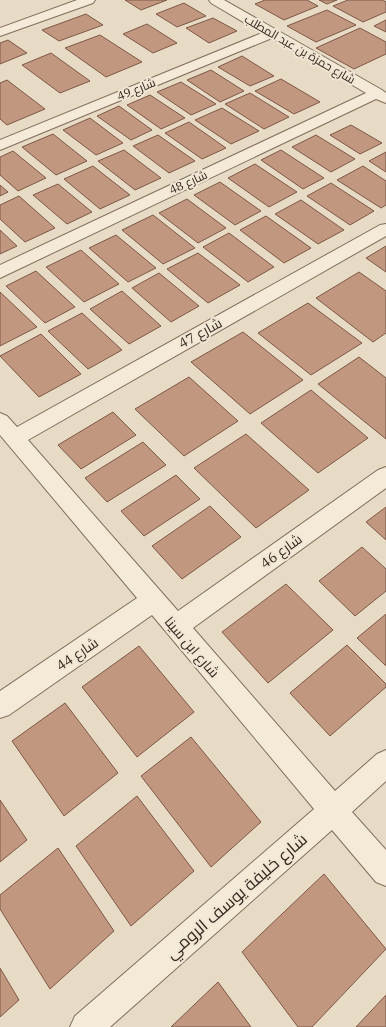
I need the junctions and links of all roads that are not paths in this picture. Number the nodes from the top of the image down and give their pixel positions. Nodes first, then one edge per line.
1 (89, 0) edge
2 (215, 0) edge
3 (0, 32) edge
4 (272, 33) junction
5 (381, 96) edge
6 (0, 145) edge
7 (386, 229) edge
8 (0, 272) edge
9 (7, 429) edge
10 (386, 476) edge
11 (153, 601) junction
12 (175, 627) junction
13 (0, 706) edge
14 (386, 763) edge
15 (334, 811) junction
16 (386, 872) edge
17 (86, 1027) edge

1 - 3 street
2 - 4 street, شارع حمزة بن عبد المطلب
4 - 5 street, شارع حمزة بن عبد المطلب
4 - 6 street, شارع 49
5 - 8 street, شارع 48
7 - 9 street, شارع 47
9 - 11 street, شارع ابن سينا
10 - 12 street, شارع 46
11 - 12 street, شارع ابن سينا
11 - 13 street, شارع 44
12 - 15 street, شارع ابن سينا
14 - 15 street, شارع خليفة يوسف الرومي
15 - 16 street, شارع ابن سينا
15 - 17 street, شارع خليفة يوسف الرومي

